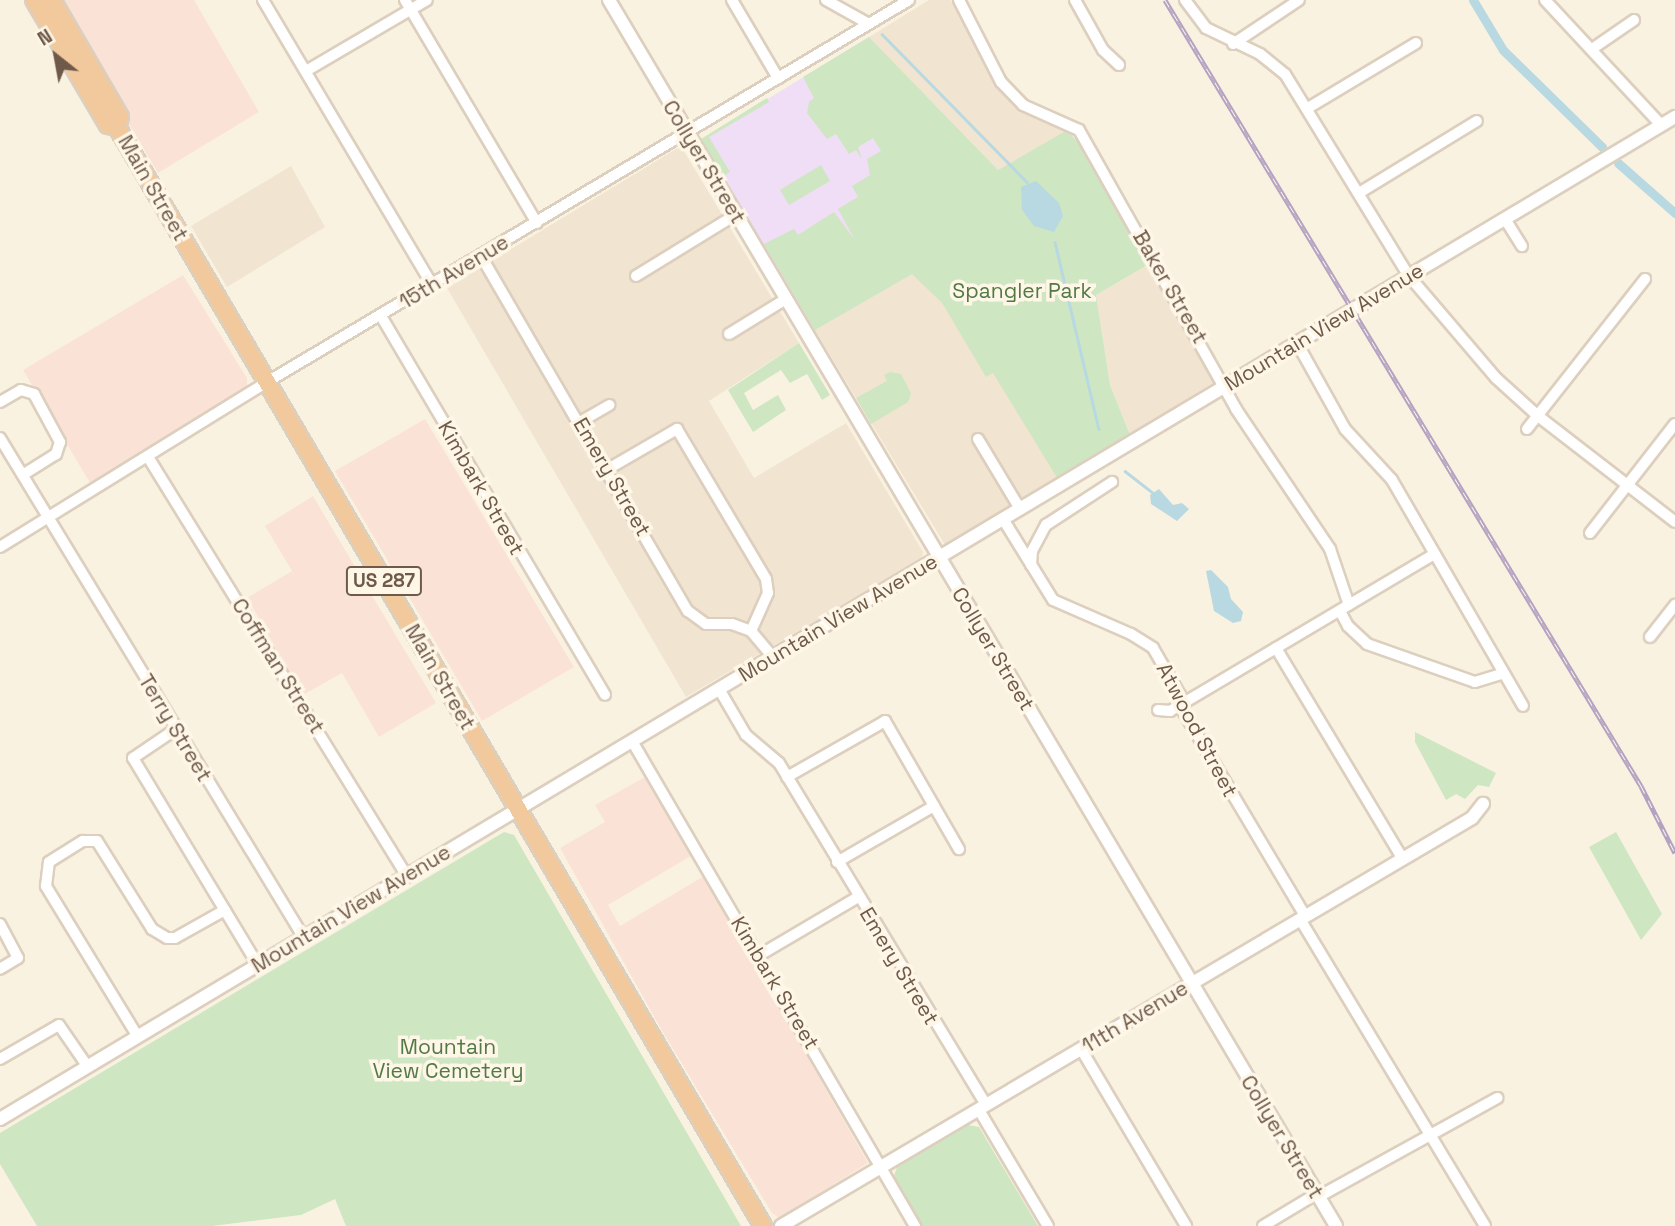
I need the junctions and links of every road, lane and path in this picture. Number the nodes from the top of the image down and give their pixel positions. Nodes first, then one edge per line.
1 (34, 0) edge
2 (52, 0) edge
3 (263, 0) edge
4 (427, 0) edge
5 (608, 0) edge
6 (732, 0) edge
7 (826, 0) edge
8 (959, 0) edge
9 (1075, 0) edge
10 (1185, 0) edge
11 (1299, 0) edge
12 (1545, 0) edge
13 (905, 1) edge
14 (408, 5) edge
15 (1634, 20) dead end
16 (869, 24) junction
17 (1416, 43) dead end
18 (1233, 44) junction
19 (1592, 50) junction
20 (1119, 65) dead end
21 (306, 72) junction
22 (778, 78) junction
23 (1308, 108) junction
24 (1675, 117) edge
25 (1477, 121) dead end
26 (1661, 125) junction
27 (117, 127) junction
28 (686, 133) junction
29 (1359, 193) junction
30 (735, 215) junction
31 (1505, 219) junction
32 (537, 223) junction
33 (1522, 246) dead end
34 (481, 256) junction
35 (636, 276) dead end
36 (1409, 276) junction
37 (1645, 279) dead end
38 (432, 285) junction
39 (786, 299) junction
40 (381, 316) junction
41 (729, 334) dead end
42 (1297, 343) junction
43 (267, 382) junction
44 (1226, 386) junction
45 (0, 402) edge
46 (609, 405) dead end
47 (1538, 416) junction
48 (580, 422) junction
49 (1675, 424) edge
50 (1527, 429) dead end
51 (0, 438) edge
52 (978, 439) dead end
53 (148, 457) junction
54 (608, 469) junction
55 (23, 475) junction
56 (1112, 482) dead end
57 (1628, 484) junction
58 (1020, 509) junction
59 (48, 517) junction
60 (1003, 519) junction
61 (1675, 522) edge
62 (1590, 533) dead end
63 (0, 547) edge
64 (1434, 554) junction
65 (939, 557) junction
66 (1031, 565) junction
67 (1675, 605) edge
68 (1344, 608) junction
69 (751, 631) junction
70 (1650, 637) dead end
71 (1276, 649) junction
72 (773, 657) junction
73 (1504, 673) junction
74 (719, 689) junction
75 (604, 695) dead end
76 (1180, 706) junction
77 (1523, 706) dead end
78 (1158, 710) dead end
79 (176, 729) junction
80 (632, 741) junction
81 (787, 777) junction
82 (1483, 804) dead end
83 (934, 806) junction
84 (518, 809) junction
85 (959, 849) dead end
86 (1403, 859) junction
87 (837, 862) junction
88 (407, 876) junction
89 (858, 897) junction
90 (225, 910) junction
91 (1303, 918) junction
92 (0, 924) edge
93 (303, 938) junction
94 (758, 956) junction
95 (258, 965) junction
96 (0, 970) edge
97 (1191, 984) junction
98 (138, 1037) junction
99 (1081, 1049) junction
100 (0, 1059) edge
101 (88, 1067) junction
102 (1497, 1098) dead end
103 (982, 1107) junction
104 (0, 1119) edge
105 (1430, 1132) junction
106 (883, 1166) junction
107 (1317, 1195) junction
108 (763, 1226) edge
109 (781, 1226) edge
110 (915, 1226) edge
111 (1048, 1226) edge
112 (1186, 1226) edge
113 (1263, 1226) edge
114 (1336, 1226) edge
115 (1485, 1226) edge

1 - 27 highway, Main Street / US 287
2 - 27 highway, Main Street / US 287
3 - 21 street
4 - 14 street
5 - 28 street, Collyer Street
6 - 22 street
7 - 16 street
8 - 44 street, Baker Street
9 - 20 street
10 - 18 street
11 - 18 street
12 - 19 street
13 - 16 street, 15th Avenue
14 - 21 street
14 - 32 street
15 - 19 street
16 - 22 street, 15th Avenue
17 - 23 street
18 - 23 street
19 - 26 street
21 - 38 street
22 - 28 street, 15th Avenue
23 - 29 street
24 - 26 street, Mountain View Avenue
25 - 29 street
26 - 31 street, Mountain View Avenue
27 - 43 highway, Main Street / US 287
28 - 30 street, Collyer Street
28 - 32 street, 15th Avenue
29 - 36 street
30 - 35 street
30 - 39 street, Collyer Street
31 - 33 street
31 - 36 street, Mountain View Avenue
32 - 34 street, 15th Avenue
34 - 38 street, 15th Avenue
34 - 48 street, Emery Street
36 - 42 street, Mountain View Avenue
36 - 47 street
37 - 47 street
38 - 40 street, 15th Avenue
39 - 41 street
39 - 65 street, Collyer Street
40 - 43 street, 15th Avenue
40 - 75 street, Kimbark Street
42 - 44 street, Mountain View Avenue
42 - 64 street
43 - 53 street, 15th Avenue
43 - 84 highway, Main Street / US 287
44 - 58 street, Mountain View Avenue
44 - 68 street, Baker Street
45 - 55 street
46 - 48 street
47 - 50 street
47 - 57 street
48 - 54 street, Emery Street
49 - 57 street
51 - 55 street, Terry Street
52 - 58 street
53 - 59 street, 15th Avenue
53 - 88 street, Coffman Street
54 - 69 street, Emery Street
54 - 69 street
55 - 59 street, Terry Street
56 - 66 street
57 - 61 street
57 - 62 street
58 - 60 street, Mountain View Avenue
59 - 63 street, 15th Avenue
59 - 79 street, Terry Street
60 - 65 street, Mountain View Avenue
60 - 66 street, Atwood Street
64 - 68 street
64 - 73 street
65 - 72 street, Mountain View Avenue
65 - 97 street, Collyer Street
66 - 76 street, Atwood Street
67 - 70 street
68 - 71 street
68 - 73 street, Baker Street
69 - 72 street
71 - 76 street
71 - 86 street
72 - 74 street, Mountain View Avenue
73 - 77 street
74 - 80 street, Mountain View Avenue
74 - 81 street, Emery Street
76 - 78 street
76 - 91 street, Atwood Street
79 - 90 street
79 - 93 street, Terry Street
80 - 84 street, Mountain View Avenue
80 - 94 street, Kimbark Street
81 - 83 street
81 - 87 street, Emery Street
82 - 86 street, 11th Avenue
83 - 85 street
83 - 87 street
84 - 88 street, Mountain View Avenue
84 - 108 highway, Main Street / US 287
86 - 91 street, 11th Avenue
87 - 89 street, Emery Street
88 - 93 street, Mountain View Avenue
89 - 94 street
89 - 103 street, Emery Street
90 - 95 street
90 - 98 street
91 - 97 street, 11th Avenue
91 - 105 street, Atwood Street
92 - 96 street
93 - 95 street, Mountain View Avenue
94 - 106 street, Kimbark Street
95 - 98 street, Mountain View Avenue
97 - 99 street, 11th Avenue
97 - 107 street, Collyer Street
98 - 101 street, Mountain View Avenue
99 - 103 street, 11th Avenue
99 - 112 street
100 - 101 street
101 - 104 street, Mountain View Avenue
102 - 105 street
103 - 106 street, 11th Avenue
103 - 111 street, Emery Street
105 - 107 street
105 - 115 street, Atwood Street
106 - 109 street, 11th Avenue
106 - 110 street, Kimbark Street
107 - 113 street
107 - 114 street, Collyer Street

